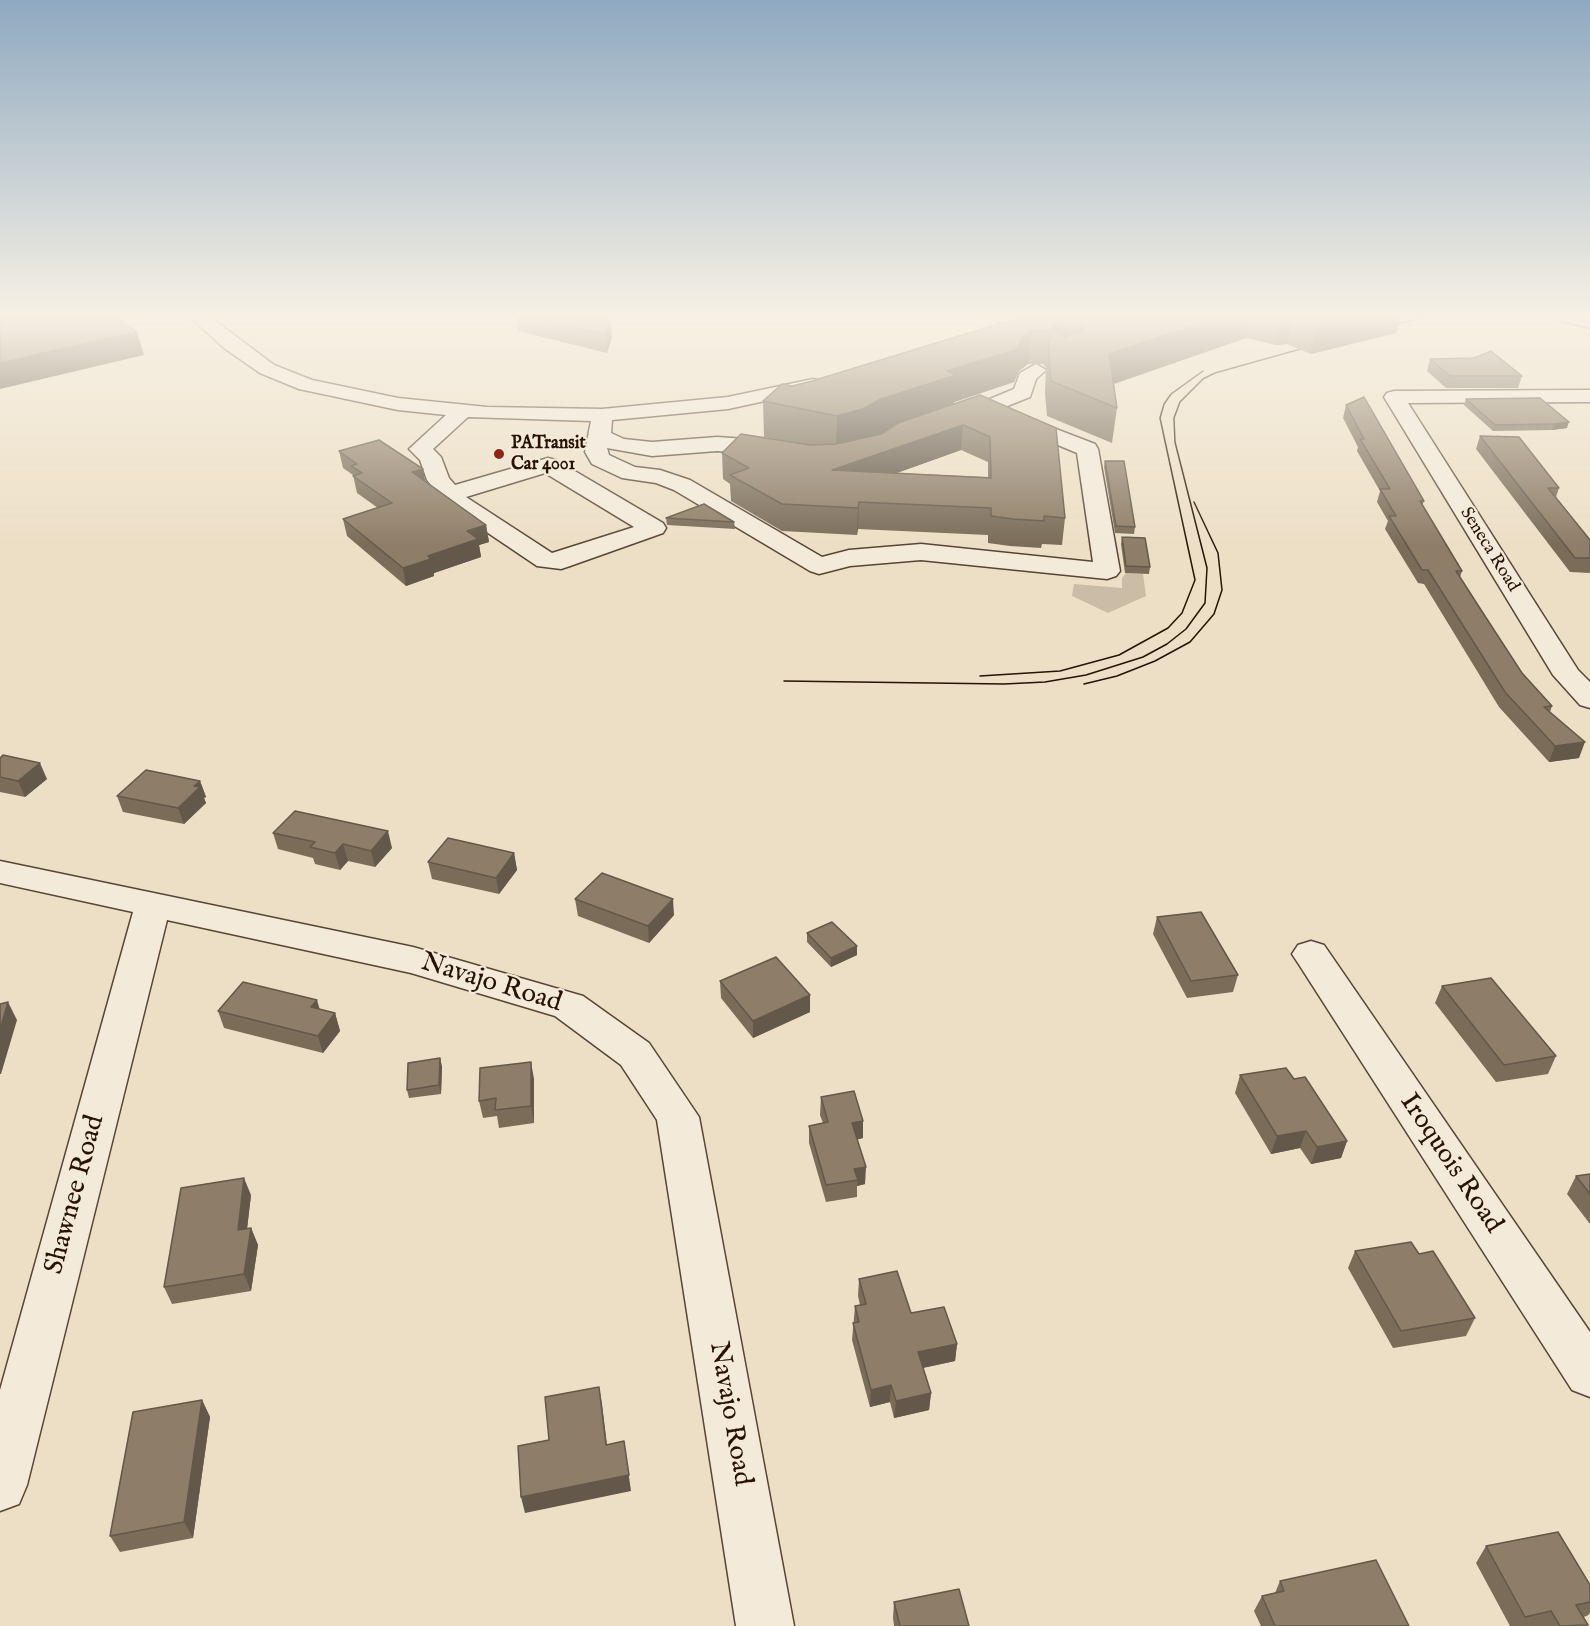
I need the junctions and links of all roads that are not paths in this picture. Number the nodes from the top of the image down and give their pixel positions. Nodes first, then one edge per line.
1 (342, 393) edge
2 (785, 393) edge
3 (1023, 393) edge
4 (1590, 396) edge
5 (987, 408) junction
6 (463, 411) junction
7 (954, 419) edge
8 (601, 425) junction
9 (639, 433) dead end
10 (726, 444) junction
11 (793, 455) edge
12 (694, 474) junction
13 (450, 494) junction
14 (1590, 699) edge
15 (0, 872) edge
16 (153, 905) junction
17 (1311, 954) dead end
18 (1590, 1374) edge
19 (0, 1485) edge
20 (765, 1626) edge

1 - 6 street
2 - 8 street
3 - 5 street
4 - 14 street, Seneca Road
5 - 7 street
5 - 12 street
6 - 8 street
6 - 13 street
8 - 10 street
8 - 12 street
9 - 10 street
10 - 11 street
10 - 12 street
13 - 13 street
15 - 16 street, Navajo Road
16 - 19 street, Shawnee Road
16 - 20 street, Navajo Road
17 - 18 street, Iroquois Road

